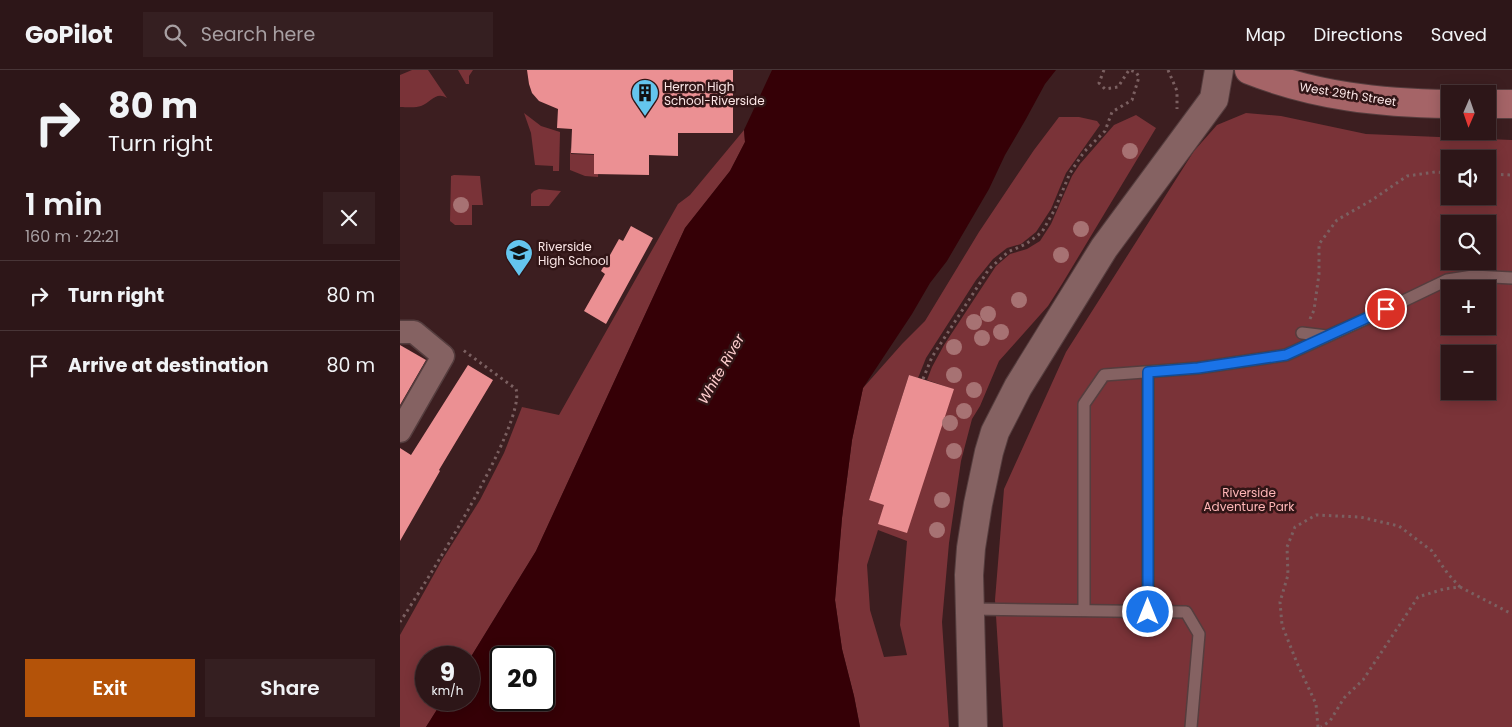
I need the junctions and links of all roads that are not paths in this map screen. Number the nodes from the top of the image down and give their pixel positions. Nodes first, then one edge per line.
1 (1219, 70) edge
2 (1249, 70) edge
3 (1441, 104) edge
4 (1496, 104) edge
5 (1512, 104) edge
6 (1512, 278) edge
7 (400, 332) edge
8 (1302, 333) road end
9 (1327, 336) junction
10 (1148, 372) junction
11 (400, 431) edge
12 (971, 609) junction
13 (1084, 610) junction
14 (1148, 612) junction
15 (973, 727) edge
16 (1191, 727) edge

1 - 12 street
2 - 3 main road, West 29th Street
4 - 5 main road
6 - 9 lane
7 - 11 street
8 - 9 lane
9 - 10 lane
10 - 13 lane
10 - 14 lane
12 - 13 lane
12 - 15 street
13 - 14 lane
14 - 16 lane

